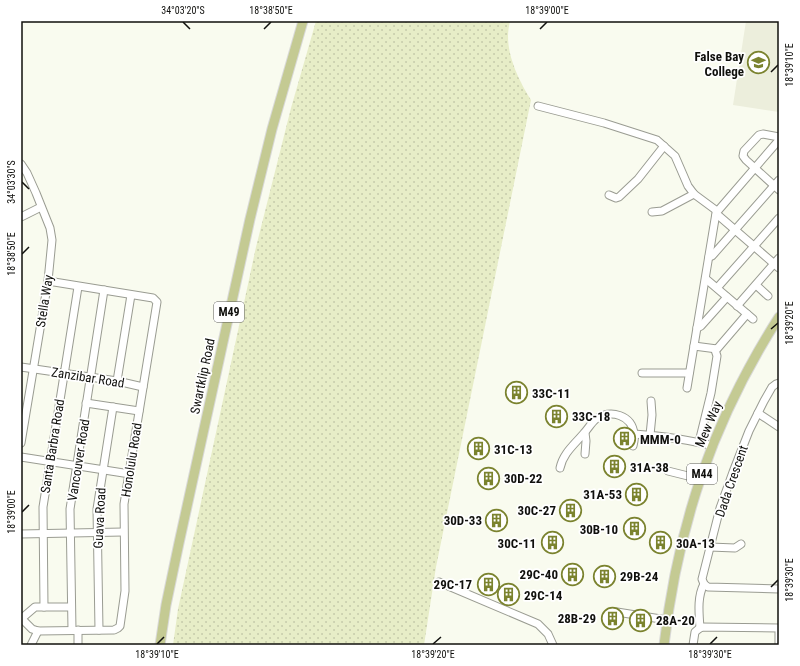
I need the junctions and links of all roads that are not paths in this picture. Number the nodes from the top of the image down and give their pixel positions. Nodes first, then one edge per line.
1 (303, 21) edge
2 (538, 106) dead end
3 (779, 138) edge
4 (664, 146) junction
5 (21, 164) edge
6 (754, 168) junction
7 (777, 185) edge
8 (694, 194) junction
9 (609, 195) dead end
10 (41, 207) junction
11 (652, 212) dead end
12 (716, 213) junction
13 (21, 217) edge
14 (779, 218) edge
15 (735, 230) junction
16 (754, 246) junction
17 (709, 257) junction
18 (777, 263) edge
19 (706, 279) junction
20 (48, 281) junction
21 (756, 285) junction
22 (78, 287) junction
23 (717, 288) junction
24 (104, 290) junction
25 (131, 295) junction
26 (768, 296) dead end
27 (727, 297) junction
28 (737, 306) junction
29 (779, 317) edge
30 (697, 328) junction
31 (694, 346) junction
32 (715, 350) junction
33 (21, 367) edge
34 (33, 369) junction
35 (63, 373) junction
36 (642, 373) dead end
37 (689, 373) junction
38 (90, 377) junction
39 (117, 381) junction
40 (779, 383) edge
41 (143, 387) junction
42 (687, 388) dead end
43 (651, 400) dead end
44 (86, 403) junction
45 (24, 404) edge
46 (113, 407) junction
47 (139, 411) junction
48 (758, 413) junction
49 (779, 427) edge
50 (585, 433) junction
51 (634, 434) junction
52 (650, 435) junction
53 (699, 442) junction
54 (21, 443) edge
55 (633, 446) dead end
56 (713, 446) junction
57 (585, 454) dead end
58 (21, 457) edge
59 (50, 460) junction
60 (77, 465) junction
61 (560, 468) dead end
62 (103, 470) junction
63 (668, 471) dead end
64 (130, 474) junction
65 (700, 479) junction
66 (124, 532) junction
67 (97, 533) junction
68 (21, 534) edge
69 (42, 534) junction
70 (70, 534) junction
71 (742, 544) dead end
72 (710, 547) junction
73 (440, 582) dead end
74 (704, 584) junction
75 (779, 589) edge
76 (44, 607) junction
77 (72, 607) junction
78 (617, 612) dead end
79 (21, 618) edge
80 (667, 620) junction
81 (700, 628) junction
82 (779, 628) edge
83 (75, 630) junction
84 (99, 630) junction
85 (38, 631) junction
86 (779, 632) edge
87 (31, 645) edge
88 (78, 645) edge
89 (160, 645) edge
90 (553, 645) edge
91 (664, 645) edge
92 (693, 645) edge
93 (779, 645) edge

1 - 89 main road, Swartklip Road / M49
2 - 4 street
3 - 6 street
3 - 6 street
4 - 8 street
4 - 9 street
5 - 10 street, Stella Way
6 - 7 street
6 - 12 street
7 - 15 street
8 - 11 street
8 - 12 street
10 - 13 street
10 - 20 street, Stella Way
12 - 15 street
12 - 17 street
14 - 16 street
15 - 16 street
15 - 17 street
16 - 18 street
16 - 23 street
17 - 19 street
18 - 21 street
19 - 23 street
19 - 30 street
20 - 22 street, Honolulu Road
20 - 34 street, Stella Way
21 - 26 street
21 - 28 street
22 - 24 street, Honolulu Road
22 - 35 street, Santa Barbra Road
23 - 27 street
24 - 25 street, Honolulu Road
24 - 38 street, Vancouver Road
25 - 39 street
25 - 41 street, Honolulu Road
27 - 28 street
27 - 30 street
28 - 32 street
29 - 56 main road, Mew Way / M44
30 - 31 street
31 - 32 street
31 - 37 street
32 - 53 street
33 - 34 street, Zanzibar Road
34 - 35 street, Zanzibar Road
34 - 45 street, Stella Way
35 - 38 street, Zanzibar Road
35 - 59 street, Santa Barbra Road
36 - 37 street
37 - 42 street
38 - 39 street, Zanzibar Road
38 - 44 street, Vancouver Road
39 - 41 street, Zanzibar Road
40 - 48 street, Dada Crescent
41 - 47 street, Honolulu Road
43 - 52 street
44 - 46 street
44 - 60 street, Vancouver Road
45 - 54 street, Stella Way
46 - 47 street
46 - 62 street, Guava Road
47 - 64 street, Honolulu Road
48 - 49 street
48 - 72 street, Dada Crescent
50 - 51 street
50 - 57 street
50 - 61 street
51 - 52 street
51 - 55 street
52 - 53 street
53 - 56 street
56 - 65 main road, Mew Way / M44
58 - 59 street
59 - 60 street
59 - 69 street, Santa Barbra Road
60 - 62 street
60 - 70 street, Vancouver Road
62 - 64 street
62 - 67 street, Guava Road
63 - 65 street
64 - 66 street, Honolulu Road
65 - 80 main road, Mew Way / M44
66 - 67 street
66 - 84 street, Honolulu Road
67 - 70 street
67 - 84 street, Guava Road
68 - 69 street
69 - 70 street
69 - 76 street, Santa Barbra Road
70 - 77 street, Vancouver Road
71 - 72 street
72 - 74 street, Dada Crescent
73 - 90 street
74 - 75 street
74 - 81 street, Dada Crescent
76 - 77 street
76 - 79 street
77 - 83 street, Vancouver Road
78 - 80 street
79 - 85 street
80 - 91 main road, Mew Way / M44
81 - 82 street
81 - 92 street
83 - 84 street, Honolulu Road
83 - 85 street, Honolulu Road
83 - 88 street, Vancouver Road
85 - 87 street
86 - 93 street

